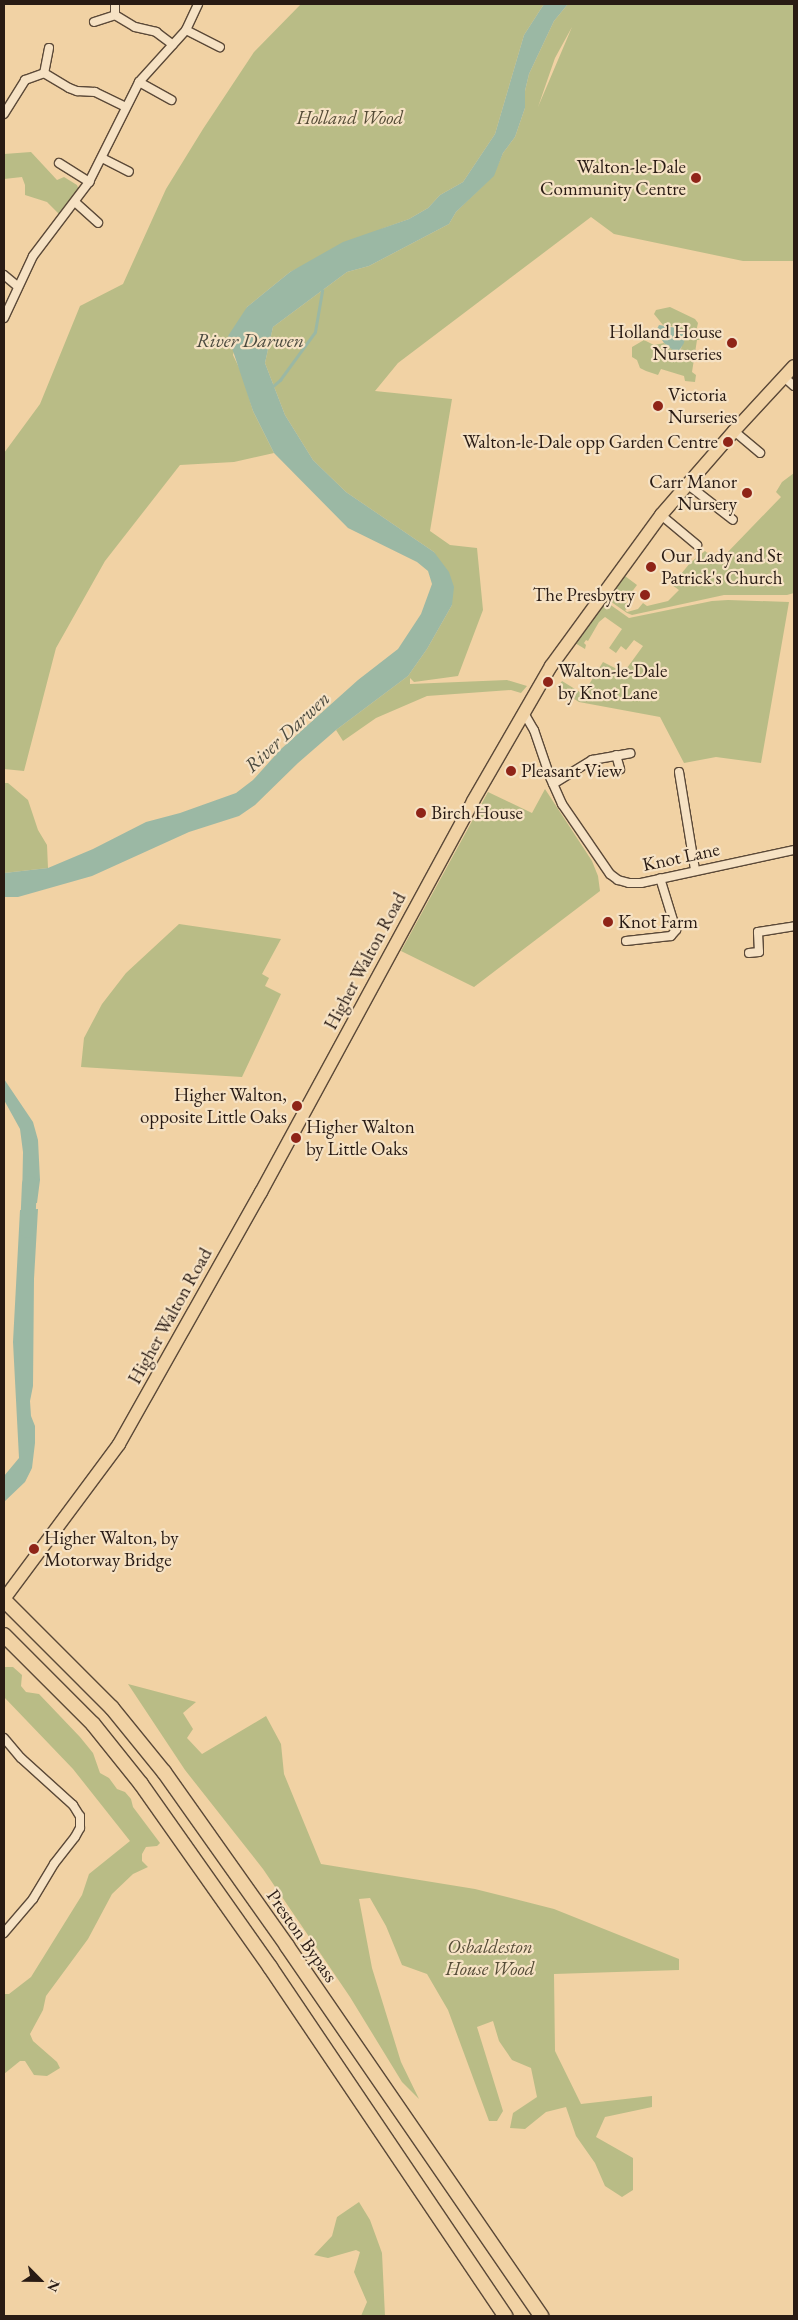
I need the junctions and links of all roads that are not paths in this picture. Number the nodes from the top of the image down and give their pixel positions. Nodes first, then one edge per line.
1 (115, 4) edge
2 (198, 4) edge
3 (115, 15) junction
4 (94, 22) dead end
5 (186, 30) junction
6 (173, 45) junction
7 (220, 47) dead end
8 (49, 48) dead end
9 (44, 73) junction
10 (139, 82) junction
11 (171, 100) dead end
12 (126, 107) junction
13 (4, 114) edge
14 (102, 158) junction
15 (58, 164) dead end
16 (129, 172) dead end
17 (89, 182) junction
18 (75, 202) junction
19 (98, 223) dead end
20 (4, 275) edge
21 (17, 286) junction
22 (4, 318) edge
23 (794, 366) edge
24 (784, 377) junction
25 (794, 386) edge
26 (734, 431) junction
27 (760, 453) dead end
28 (688, 484) junction
29 (662, 515) junction
30 (733, 520) dead end
31 (697, 545) dead end
32 (524, 713) junction
33 (630, 753) dead end
34 (616, 755) junction
35 (620, 769) dead end
36 (679, 772) dead end
37 (553, 784) junction
38 (794, 850) edge
39 (695, 870) junction
40 (660, 878) junction
41 (794, 926) edge
42 (626, 940) dead end
43 (748, 953) dead end
44 (4, 1600) edge
45 (4, 1635) edge
46 (4, 1738) edge
47 (4, 1933) edge
48 (505, 2316) edge
49 (541, 2316) edge

1 - 3 street
2 - 5 street
3 - 4 street
3 - 6 street
5 - 6 street
5 - 7 street
6 - 10 street
8 - 9 street
9 - 12 street
9 - 13 street
10 - 11 street
10 - 12 street
12 - 14 street
14 - 16 street
14 - 17 street
15 - 17 street
17 - 18 street
18 - 19 street
18 - 21 street
20 - 21 street
21 - 22 street
23 - 24 main road, Higher Walton Road
24 - 25 street
24 - 26 main road, Higher Walton Road
26 - 27 street
26 - 28 main road, Higher Walton Road
28 - 29 main road, Higher Walton Road
28 - 30 street
29 - 31 street
29 - 32 main road, Higher Walton Road
32 - 37 street, Knot Lane
32 - 44 main road, Higher Walton Road
33 - 34 street
34 - 35 street
34 - 37 street
36 - 39 street
37 - 40 street, Knot Lane
38 - 39 street, Knot Lane
39 - 40 street, Knot Lane
40 - 42 street
41 - 43 street
44 - 49 highway, Preston Bypass
45 - 48 highway
46 - 47 street

